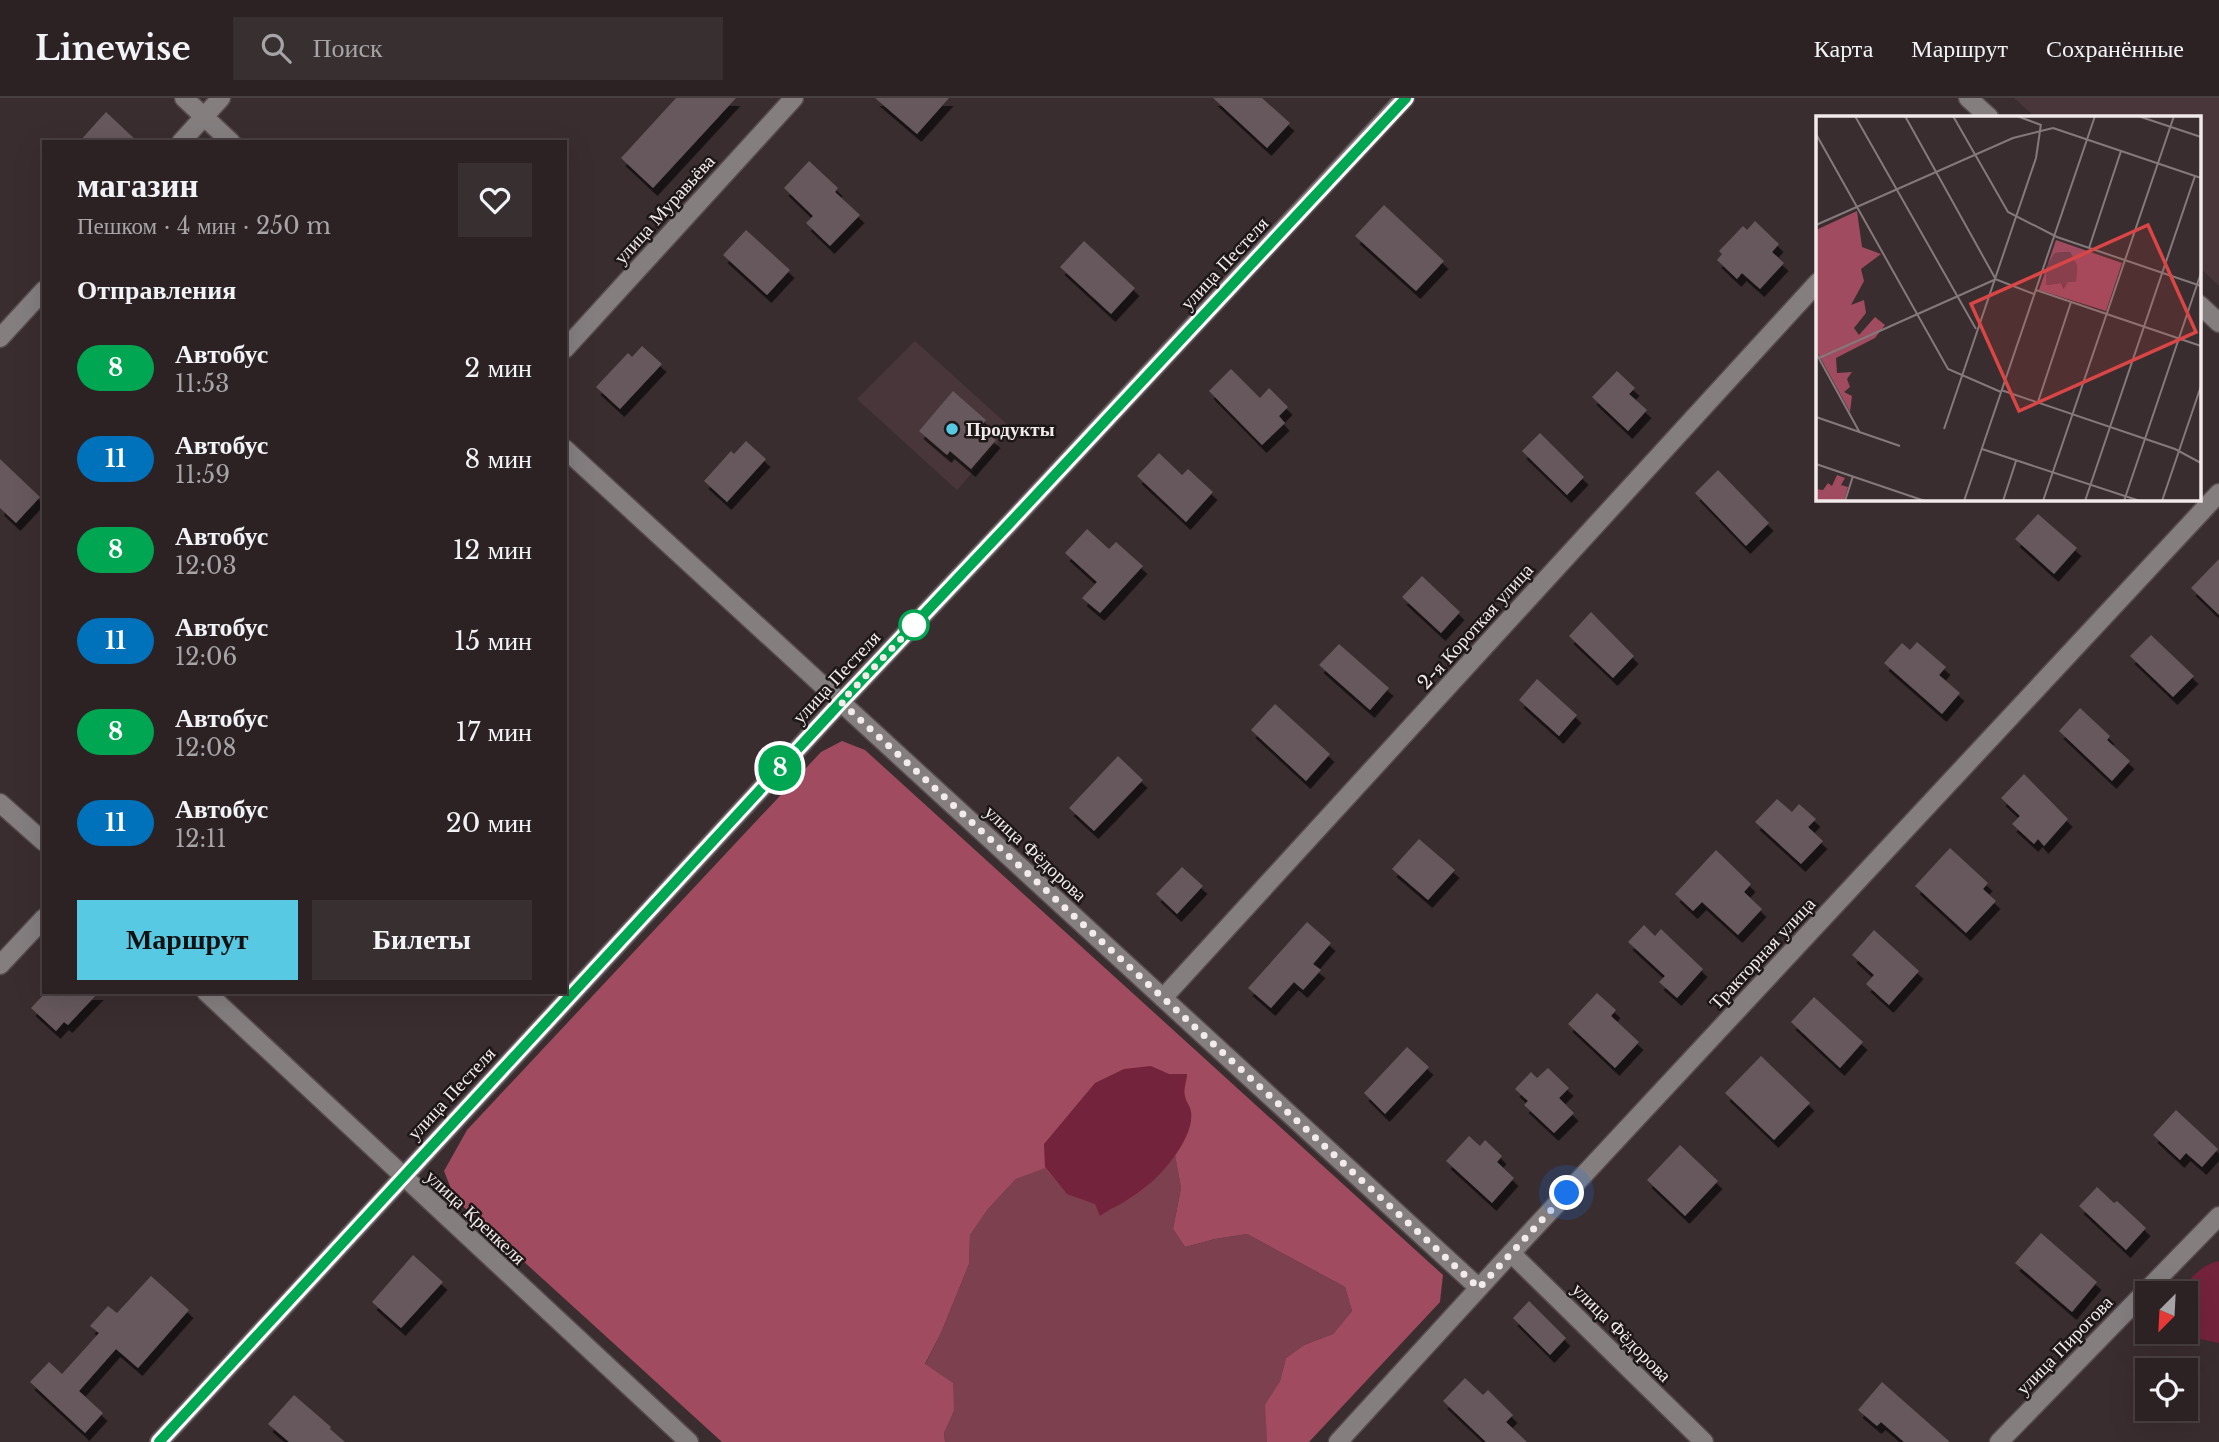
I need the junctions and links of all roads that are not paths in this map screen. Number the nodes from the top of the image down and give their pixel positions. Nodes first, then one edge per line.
1 (184, 98) edge
2 (221, 98) edge
3 (794, 98) edge
4 (1405, 98) edge
5 (204, 117) junction
6 (183, 140) edge
7 (229, 140) edge
8 (1816, 284) edge
9 (42, 292) edge
10 (2202, 307) edge
11 (2219, 323) edge
12 (0, 338) edge
13 (567, 347) edge
14 (567, 451) edge
15 (2219, 493) edge
16 (841, 702) junction
17 (0, 803) edge
18 (42, 840) edge
19 (42, 920) edge
20 (0, 965) edge
21 (208, 994) edge
22 (1163, 998) junction
23 (402, 1177) junction
24 (2219, 1216) edge
25 (1511, 1253) junction
26 (1479, 1288) junction
27 (159, 1442) edge
28 (689, 1442) edge
29 (1338, 1442) edge
30 (1704, 1442) edge
31 (1999, 1442) edge

1 - 5 street
2 - 5 street
3 - 13 street, улица Муравьёва
4 - 16 street, улица Пестеля
5 - 6 street
5 - 7 street
8 - 22 street, 2-я Короткая улица
9 - 12 street
10 - 11 street
14 - 16 street, улица Фёдорова
15 - 25 street, Тракторная улица
16 - 22 street, улица Фёдорова
16 - 23 street, улица Пестеля
17 - 18 street
19 - 20 street
21 - 23 street, улица Кренкеля
22 - 26 street, улица Фёдорова
23 - 27 street, улица Пестеля
23 - 28 street, улица Кренкеля
24 - 31 street, улица Пирогова
25 - 26 street, Тракторная улица
25 - 30 street, улица Фёдорова
26 - 29 street, Тракторная улица

